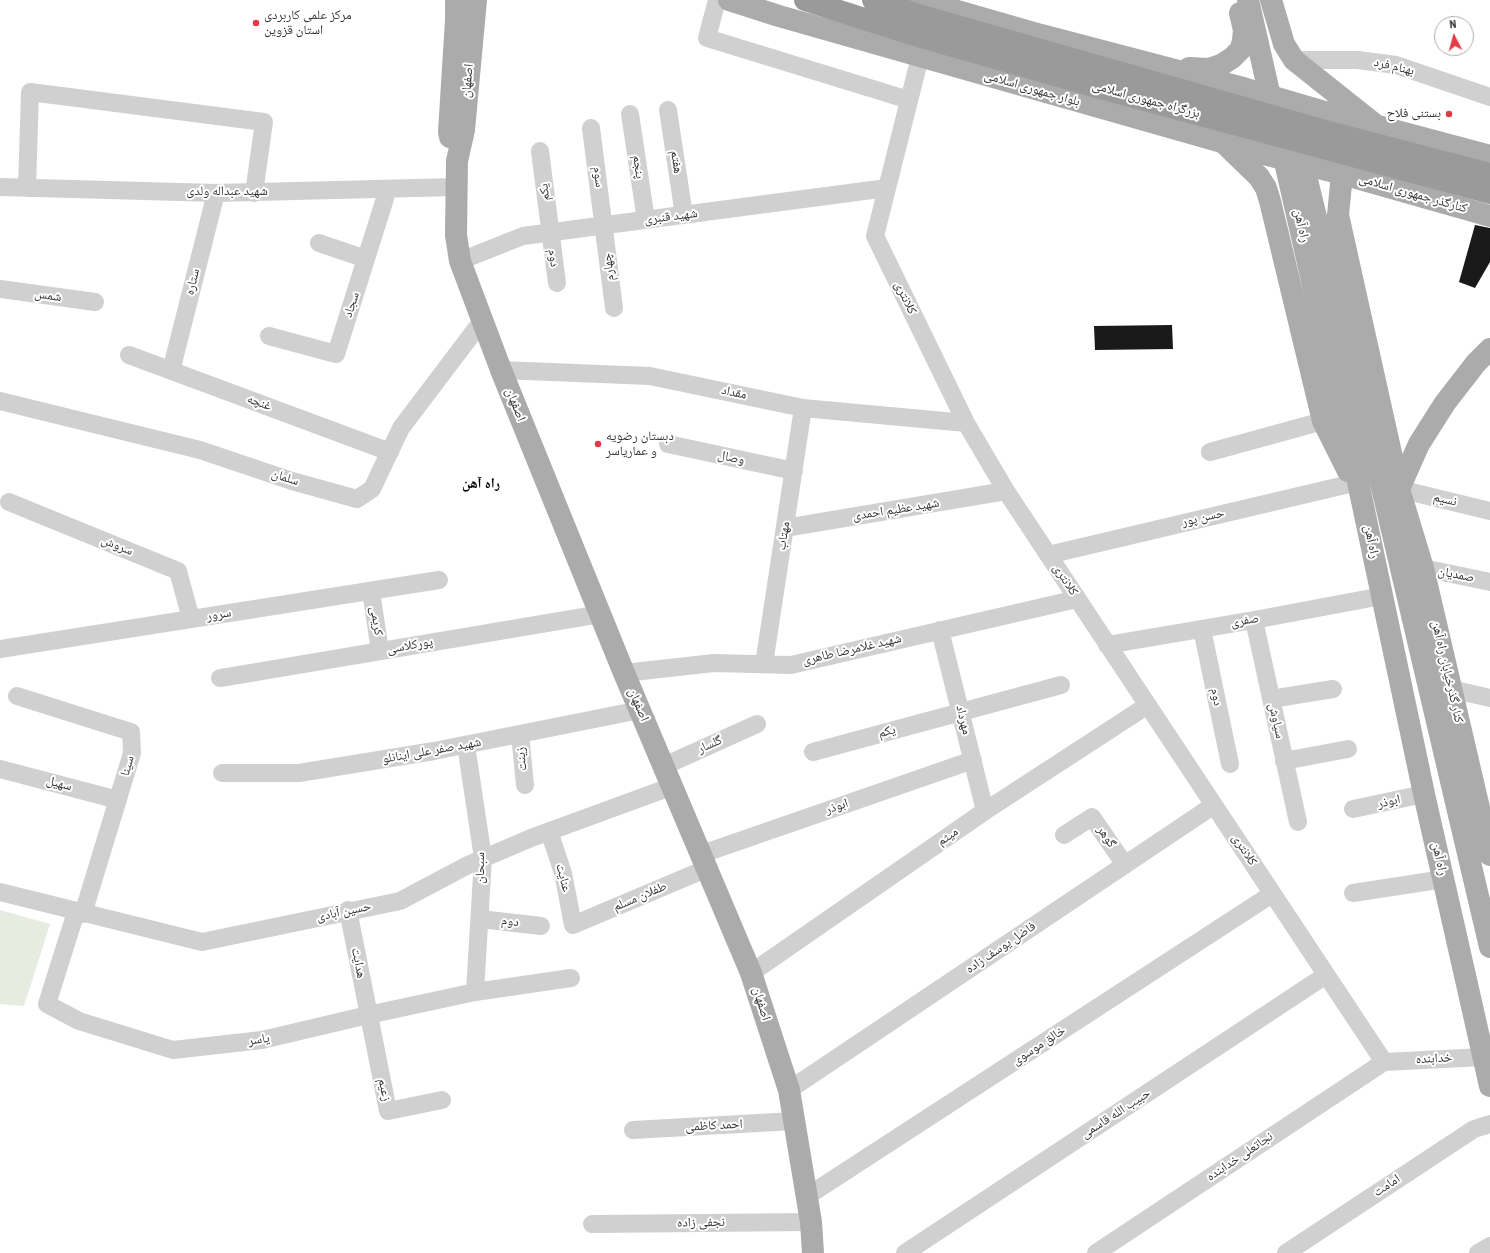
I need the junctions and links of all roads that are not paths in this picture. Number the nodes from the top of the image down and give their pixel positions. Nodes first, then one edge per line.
1 (456, 0) edge
2 (476, 0) edge
3 (717, 0) edge
4 (729, 0) edge
5 (805, 0) edge
6 (873, 0) edge
7 (919, 0) edge
8 (1236, 0) edge
9 (1248, 0) edge
10 (1262, 0) edge
11 (1271, 0) edge
12 (773, 8) edge
13 (920, 57) junction
14 (1294, 60) junction
15 (1146, 63) junction
16 (1490, 97) edge
17 (909, 100) junction
18 (668, 110) dead end
19 (630, 114) dead end
20 (1377, 126) junction
21 (591, 128) dead end
22 (1221, 141) junction
23 (540, 151) dead end
24 (1490, 156) edge
25 (456, 161) junction
26 (1339, 173) junction
27 (1490, 174) edge
28 (0, 187) edge
29 (455, 187) junction
30 (27, 188) junction
31 (887, 188) junction
32 (388, 189) junction
33 (216, 193) junction
34 (254, 193) junction
35 (1490, 193) edge
36 (684, 215) junction
37 (1490, 216) edge
38 (646, 220) junction
39 (604, 226) junction
40 (550, 233) junction
41 (319, 243) dead end
42 (366, 259) junction
43 (460, 261) junction
44 (557, 283) dead end
45 (0, 289) edge
46 (95, 302) dead end
47 (614, 308) dead end
48 (482, 321) junction
49 (269, 336) dead end
50 (1490, 349) edge
51 (129, 355) dead end
52 (501, 370) junction
53 (171, 371) junction
54 (0, 401) edge
55 (803, 408) junction
56 (1323, 421) junction
57 (966, 423) junction
58 (668, 444) dead end
59 (390, 452) junction
60 (1210, 452) dead end
61 (794, 471) junction
62 (1358, 482) junction
63 (1391, 491) junction
64 (1006, 492) junction
65 (9, 502) dead end
66 (1490, 511) edge
67 (785, 528) junction
68 (1048, 555) junction
69 (1423, 568) junction
70 (439, 580) dead end
71 (1490, 582) edge
72 (371, 591) junction
73 (1382, 596) junction
74 (1077, 599) junction
75 (600, 614) junction
76 (191, 619) junction
77 (1254, 620) junction
78 (1202, 629) junction
79 (940, 630) junction
80 (1107, 644) junction
81 (0, 648) edge
82 (380, 651) junction
83 (764, 664) junction
84 (624, 673) junction
85 (220, 678) dead end
86 (1061, 685) dead end
87 (1333, 689) dead end
88 (1451, 689) junction
89 (17, 696) dead end
90 (1490, 698) edge
91 (1271, 699) junction
92 (1148, 705) junction
93 (640, 710) junction
94 (961, 712) junction
95 (757, 724) dead end
96 (520, 734) junction
97 (466, 745) junction
98 (1348, 749) dead end
99 (813, 752) dead end
100 (973, 760) junction
101 (1284, 761) junction
102 (1230, 764) dead end
103 (664, 766) junction
104 (0, 769) edge
105 (222, 773) dead end
106 (525, 784) dead end
107 (673, 786) junction
108 (1424, 794) junction
109 (118, 800) junction
110 (1214, 805) junction
111 (1353, 810) dead end
112 (985, 811) junction
113 (1298, 822) dead end
114 (549, 831) junction
115 (1064, 834) dead end
116 (1489, 850) edge
117 (483, 858) junction
118 (705, 861) junction
119 (1125, 865) junction
120 (1444, 879) junction
121 (0, 892) edge
122 (1272, 894) junction
123 (1353, 894) dead end
124 (348, 910) junction
125 (79, 913) junction
126 (480, 919) junction
127 (573, 925) joint
128 (541, 926) dead end
129 (1490, 947) edge
130 (751, 973) junction
131 (1326, 975) junction
132 (571, 978) dead end
133 (475, 992) junction
134 (368, 1015) junction
135 (1483, 1057) junction
136 (1384, 1062) junction
137 (1490, 1086) edge
138 (789, 1090) junction
139 (442, 1100) dead end
140 (794, 1121) junction
141 (1490, 1124) edge
142 (633, 1130) dead end
143 (806, 1197) junction
144 (810, 1222) junction
145 (592, 1224) dead end
146 (1490, 1246) edge
147 (1117, 1247) edge
148 (812, 1253) edge
149 (905, 1253) edge
150 (1096, 1253) edge
151 (1286, 1253) edge
152 (1478, 1253) edge

1 - 25 main road, اصفهان
2 - 25 main road, اصفهان
3 - 17 street
4 - 12 main road, بلوار جمهوری اسلامی
5 - 35 highway, بزرگراه جمهوری اسلامی, bridge
6 - 27 highway, بزرگراه جمهوری اسلامی, bridge
7 - 15 main road
8 - 15 main road
9 - 62 main road, راه آهن
10 - 63 main road, راه آهن
11 - 14 main road
12 - 13 main road, بلوار جمهوری اسلامی
13 - 17 street, کلانتری
13 - 22 main road, بلوار جمهوری اسلامی
14 - 16 street, بهنام فرد
14 - 20 main road
15 - 20 main road, bridge
17 - 31 street, کلانتری
18 - 36 street, هفتم
19 - 38 street, پنجم
20 - 24 main road
21 - 39 street, سوم
22 - 26 main road, بلوار جمهوری اسلامی, bridge
22 - 56 main road
23 - 40 street, یکم
25 - 29 main road, اصفهان
26 - 37 main road, کنارگذر جمهوری اسلامی
26 - 63 main road
28 - 30 street, شهید عبداله ولدی
29 - 32 street, شهید عبداله ولدی
29 - 43 main road, اصفهان
30 - 33 street, شهید عبداله ولدی
30 - 34 street
31 - 36 street, شهید قنبری
31 - 57 street, کلانتری
32 - 34 street, شهید عبداله ولدی
32 - 42 street, سجاد
33 - 34 street, شهید عبداله ولدی
33 - 53 street, ستاره
36 - 38 street, شهید قنبری
38 - 39 street, شهید قنبری
39 - 40 street, شهید قنبری
39 - 47 street, چهارم
40 - 43 street, شهید قنبری
40 - 44 street, دوم
41 - 42 street
42 - 49 street, سجاد
43 - 48 main road, اصفهان
45 - 46 street, شمس
48 - 52 main road, اصفهان
48 - 59 street, سلمان
50 - 63 main road
51 - 53 street, غنچه
52 - 55 street, مقداد
52 - 75 main road, اصفهان
53 - 59 street, غنچه
54 - 59 street, سلمان
55 - 57 street, مقداد
55 - 61 street, مهتاب
56 - 60 street
56 - 62 main road
57 - 64 street, کلانتری
58 - 61 street, وصال
61 - 67 street, مهتاب
62 - 68 street, حسن پور
62 - 73 main road, راه آهن
63 - 66 street, نسیم
63 - 69 main road, کنار گذرخیابان راه آهن
63 - 129 main road, راه آهن
64 - 67 street, شهید عظیم احمدی
64 - 68 street, کلانتری
65 - 76 street, سروش
67 - 83 street, مهتاب
68 - 74 street, کلانتری
69 - 71 street, صمدیان
69 - 88 main road, کنار گذرخیابان راه آهن
70 - 72 street, سرور
72 - 76 street, سرور
72 - 82 street, کریمی
73 - 77 street, صفری
73 - 108 main road, راه آهن
74 - 79 street, شهید غلامرضا طاهری
74 - 80 street, کلانتری
75 - 82 street, پورکلاسی
75 - 84 main road, اصفهان
76 - 81 street, سرور
77 - 78 street, صفری
77 - 91 street, سیاوش
78 - 80 street, صفری
78 - 102 street, دوم
79 - 83 street, شهید غلامرضا طاهری
79 - 94 street, مهرداد
80 - 92 street, کلانتری
82 - 85 street, پورکلاسی
83 - 84 street, شهید غلامرضا طاهری
84 - 93 main road, اصفهان
86 - 94 street
87 - 91 street
88 - 90 street
88 - 116 main road, کنار گذرخیابان راه آهن
89 - 109 street, سینا
91 - 101 street, سیاوش
92 - 110 street, کلانتری
92 - 112 street, میثم
93 - 96 street, شهید صفر علی اینانلو
93 - 103 main road, اصفهان
94 - 99 street, یکم
94 - 100 street, مهرداد
95 - 103 street, گلسار
96 - 97 street, شهید صفر علی اینانلو
96 - 106 street, زینت
97 - 105 street, شهید صفر علی اینانلو
97 - 117 street, سبحان
98 - 101 street
100 - 112 street, مهرداد
100 - 118 street, ابوذر
101 - 113 street, سیاوش
103 - 107 main road, اصفهان
104 - 109 street, سهیل
107 - 114 street, حسین آبادی
107 - 118 main road, اصفهان
108 - 111 street, ابوذر
108 - 120 main road, راه آهن
109 - 125 street, سینا
110 - 119 street, فاضل یوسف زاده
110 - 122 street, کلانتری
112 - 130 street, میثم
114 - 117 street, حسین آبادی
114 - 127 street, عنایت
115 - 119 street, گوهر
117 - 124 street, حسین آبادی
117 - 126 street, سبحان
118 - 127 street, طفلان مسلم
118 - 130 main road, اصفهان
119 - 138 street, فاضل یوسف زاده
120 - 123 street
120 - 135 main road, راه آهن
121 - 125 street, حسین آبادی
122 - 131 street, کلانتری
122 - 143 street, خالق موسوی
124 - 125 street, حسین آبادی
124 - 134 street, هدایت
125 - 134 street, یاسر
126 - 128 street, دوم
126 - 133 street, سبحان
130 - 138 main road, اصفهان
131 - 136 street, کلانتری
131 - 149 street, حبیب الله قاسمی
132 - 133 street, یاسر
133 - 134 street, یاسر
134 - 139 street, زعیم
135 - 136 street, خدابنده
135 - 137 main road, راه آهن
136 - 147 street, نجاتعلی خدابنده
138 - 140 main road, اصفهان
140 - 142 street, احمد کاظمی
140 - 143 main road, اصفهان
141 - 151 street, امامت
143 - 144 main road, اصفهان
144 - 145 street, نجفی زاده
144 - 148 main road, اصفهان
146 - 152 street
147 - 150 street, نجاتعلی خدابنده

